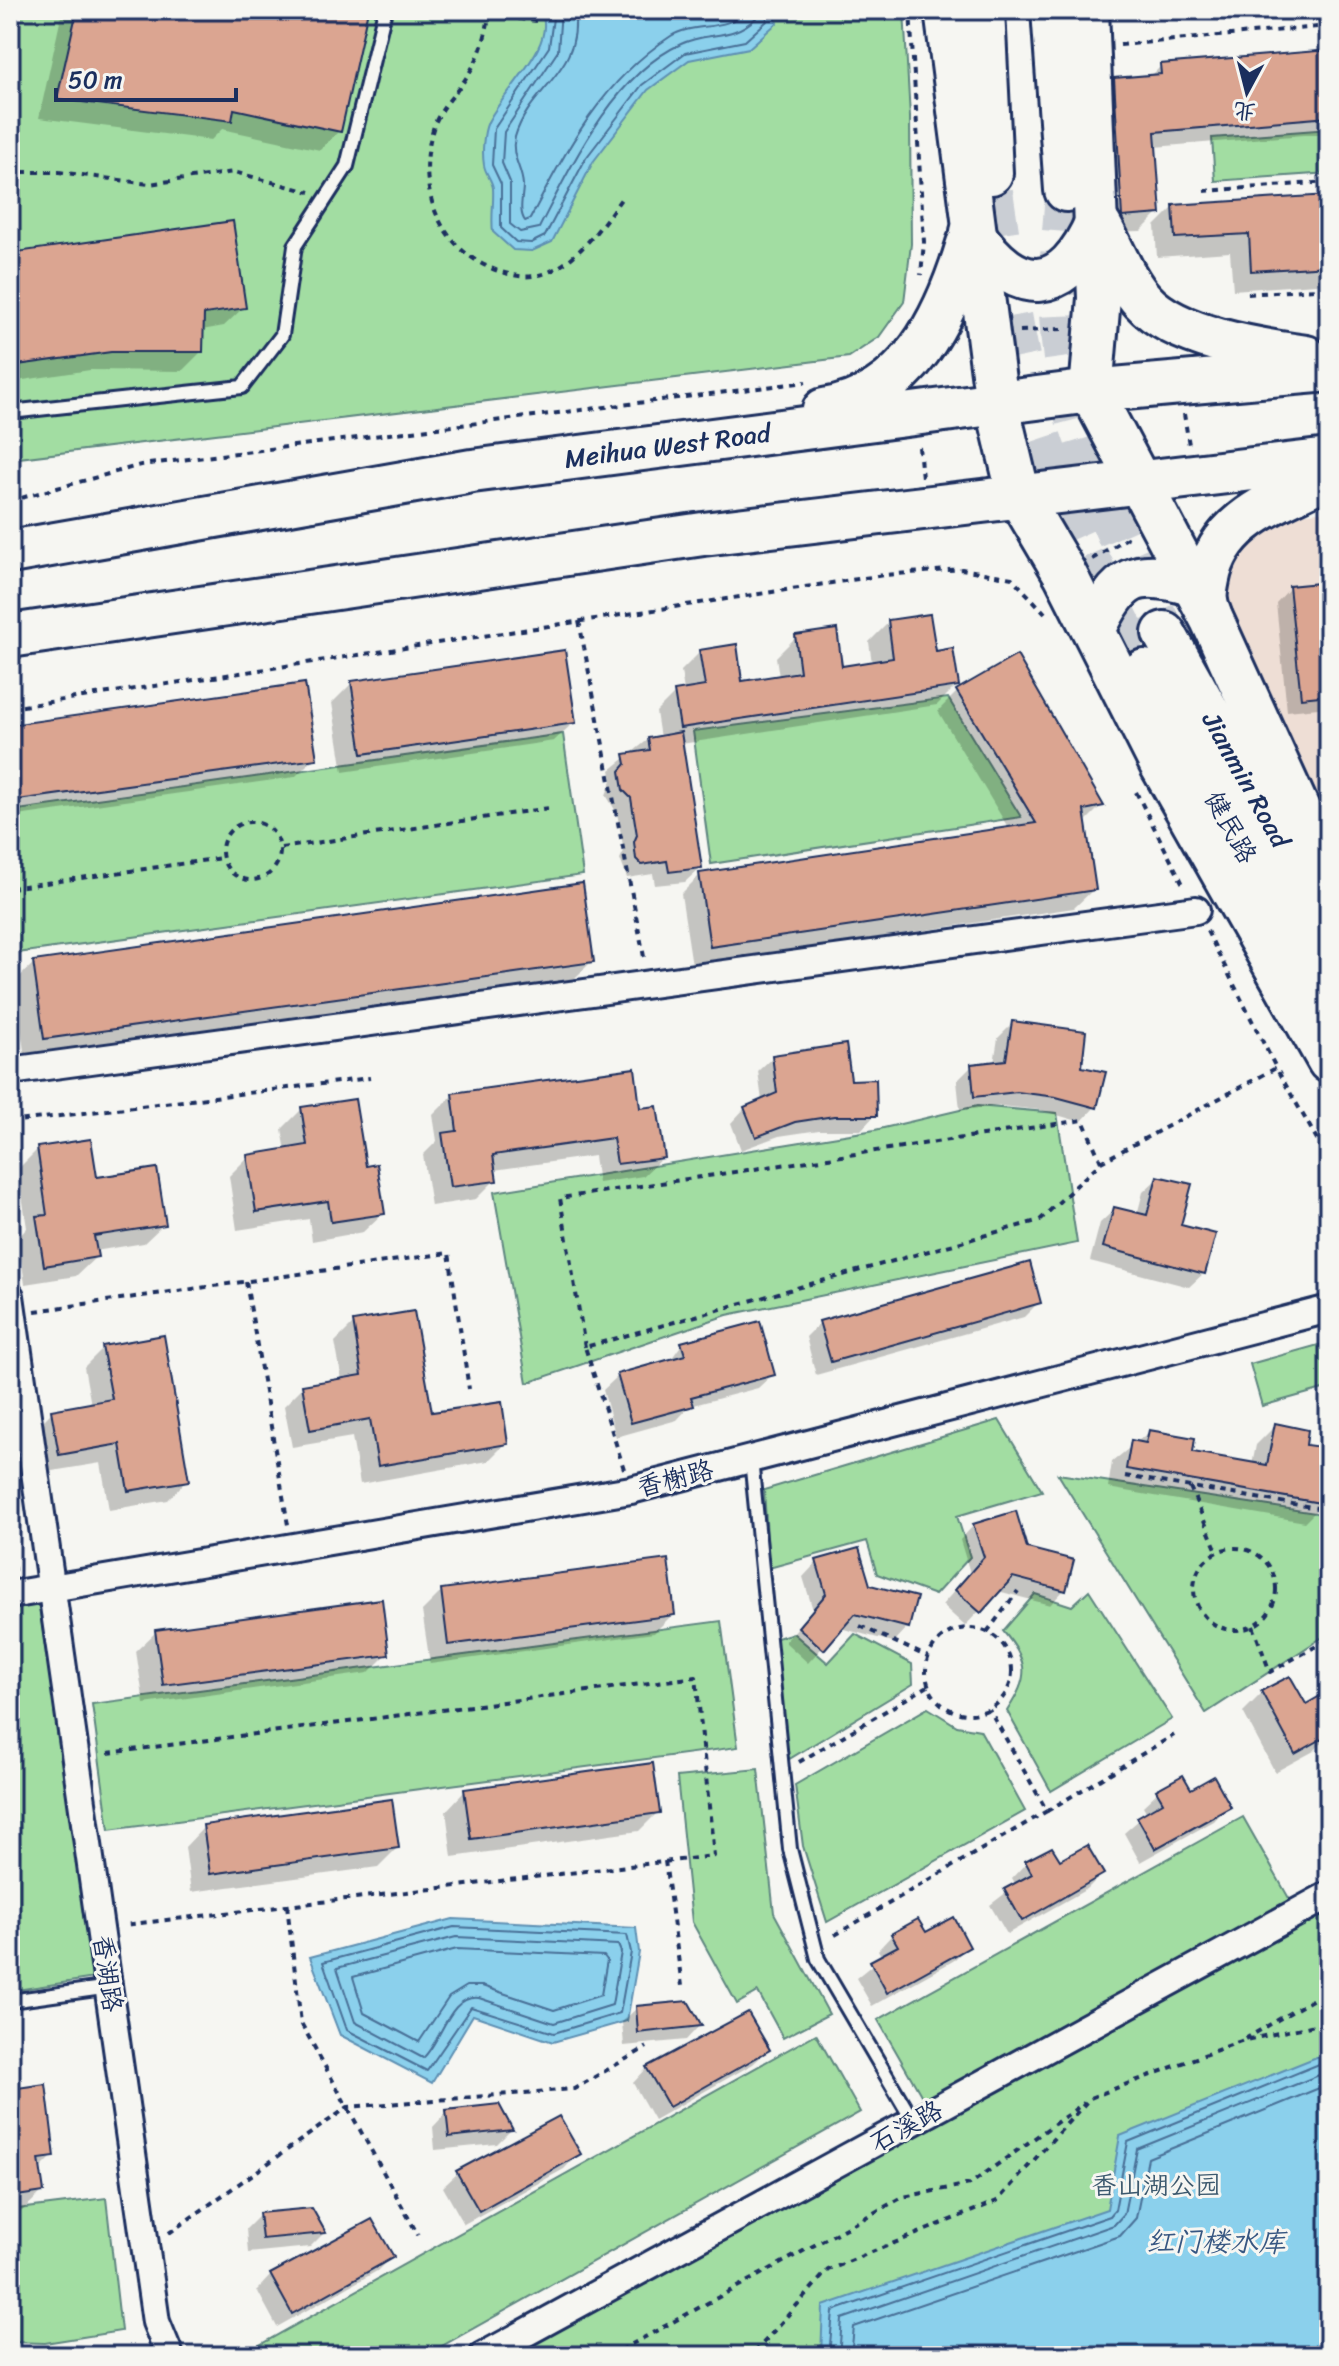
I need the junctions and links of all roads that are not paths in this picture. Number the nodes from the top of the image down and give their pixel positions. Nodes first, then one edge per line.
1 (385, 10) edge
2 (946, 10) edge
3 (983, 10) edge
4 (1053, 10) edge
5 (10, 13) edge
6 (1088, 29) edge
7 (10, 46) edge
8 (1066, 190) tunnel mouth
9 (992, 192) tunnel mouth
10 (1097, 221) junction
11 (972, 232) junction
12 (1329, 361) edge
13 (1329, 370) edge
14 (1091, 391) junction
15 (997, 404) junction
16 (10, 412) edge
17 (694, 444) junction
18 (1329, 460) edge
19 (1329, 475) edge
20 (1136, 482) junction
21 (1019, 496) junction
22 (10, 552) edge
23 (1191, 584) junction
24 (1212, 620) junction
25 (1094, 630) junction
26 (10, 636) edge
27 (1149, 642) joint
28 (1329, 877) edge
29 (1196, 910) road end
30 (1329, 928) edge
31 (1329, 1002) edge
32 (1329, 1061) edge
33 (10, 1071) edge
34 (11, 1305) edge
35 (1329, 1309) edge
36 (751, 1459) junction
37 (52, 1588) junction
38 (10, 1595) edge
39 (1329, 1895) edge
40 (110, 1987) junction
41 (10, 2001) edge
42 (913, 2121) junction
43 (170, 2356) edge
44 (483, 2356) edge

1 - 16 lane
2 - 11 main road
3 - 9 main road
4 - 8 main road
5 - 7 lane
6 - 10 main road
10 - 11 main road
10 - 12 main road
10 - 14 main road
11 - 15 main road
11 - 17 main road
13 - 14 main road, Meihua West Road
14 - 15 main road, Meihua West Road
14 - 20 main road
15 - 17 main road, Meihua West Road
15 - 21 main road
17 - 22 main road, Meihua West Road
18 - 20 main road
19 - 24 main road
20 - 21 main road
20 - 23 main road
21 - 25 main road
21 - 26 main road
23 - 24 main road
23 - 25 main road
24 - 28 main road
25 - 32 main road
27 - 30 main road, Jianmin Road
27 - 31 main road, 健民路
29 - 33 street
34 - 37 street, 香湖路
35 - 36 street, 香榭路
36 - 37 street, 香榭路
36 - 42 lane
37 - 38 street, 香榭路
37 - 40 street, 香湖路
39 - 42 street, 石溪路
40 - 41 lane
40 - 43 street, 香湖路
42 - 44 street, 石溪路

